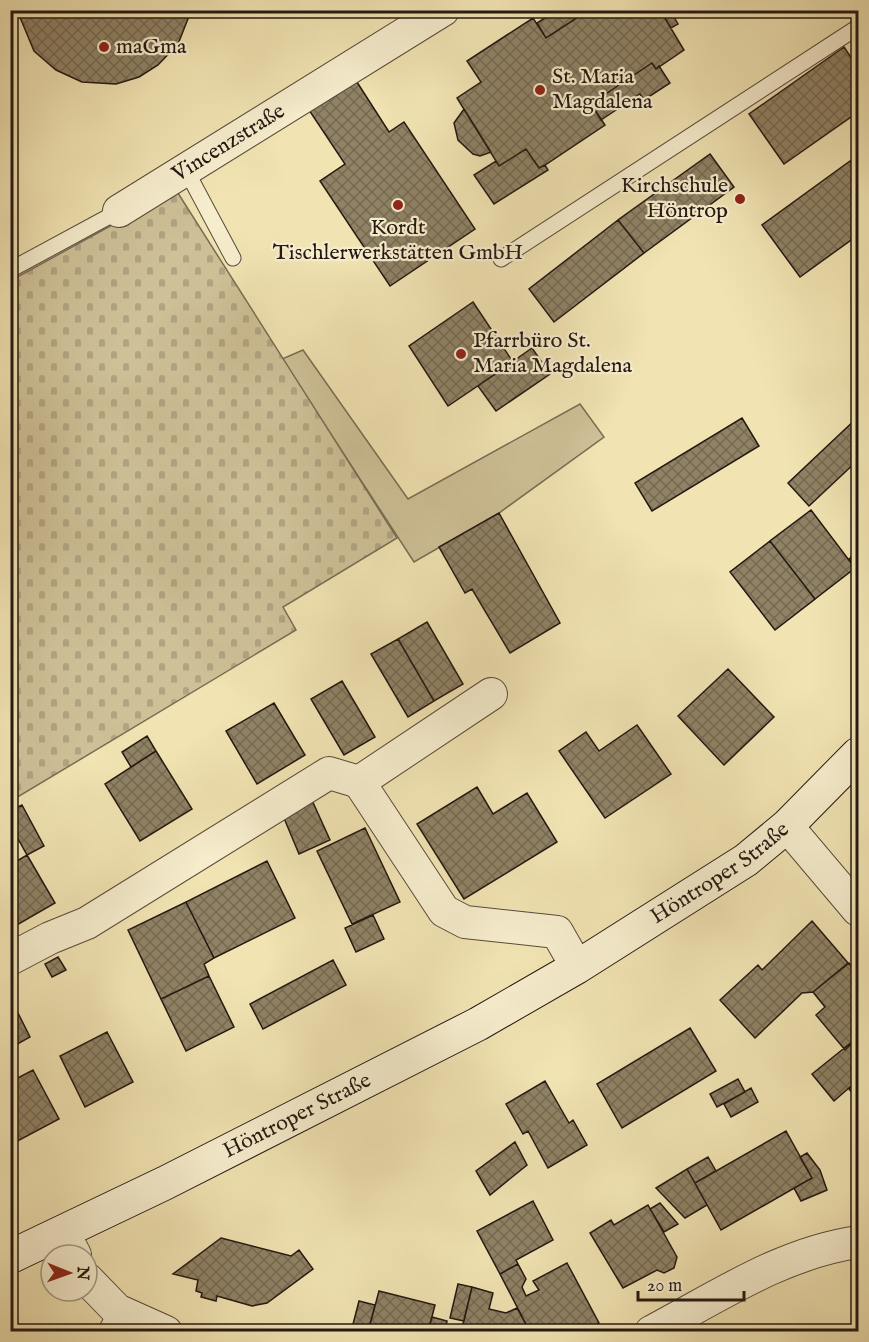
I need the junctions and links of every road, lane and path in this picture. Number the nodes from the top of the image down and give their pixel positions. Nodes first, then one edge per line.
1 (443, 10) edge
2 (858, 27) edge
3 (186, 170) junction
4 (119, 211) joint
5 (233, 258) dead end
6 (501, 259) dead end
7 (10, 270) edge
8 (491, 694) dead end
9 (856, 754) edge
10 (359, 782) junction
11 (787, 826) junction
12 (858, 910) edge
13 (10, 959) edge
14 (577, 967) junction
15 (858, 1242) edge
16 (71, 1243) edge
17 (39, 1251) edge
18 (10, 1257) edge
19 (99, 1300) edge
20 (111, 1321) edge
21 (166, 1332) edge
22 (651, 1332) edge

1 - 3 street, Vincenzstraße
2 - 6 lane
3 - 4 street, Vincenzstraße
3 - 5 lane
4 - 7 lane, Vincenzstraße
8 - 10 street
9 - 11 street, Höntroper Straße
10 - 13 street
10 - 14 street
11 - 12 street
11 - 14 street, Höntroper Straße
14 - 16 street, Höntroper Straße
15 - 22 street
17 - 18 street, Höntroper Straße
19 - 20 street
20 - 21 street

